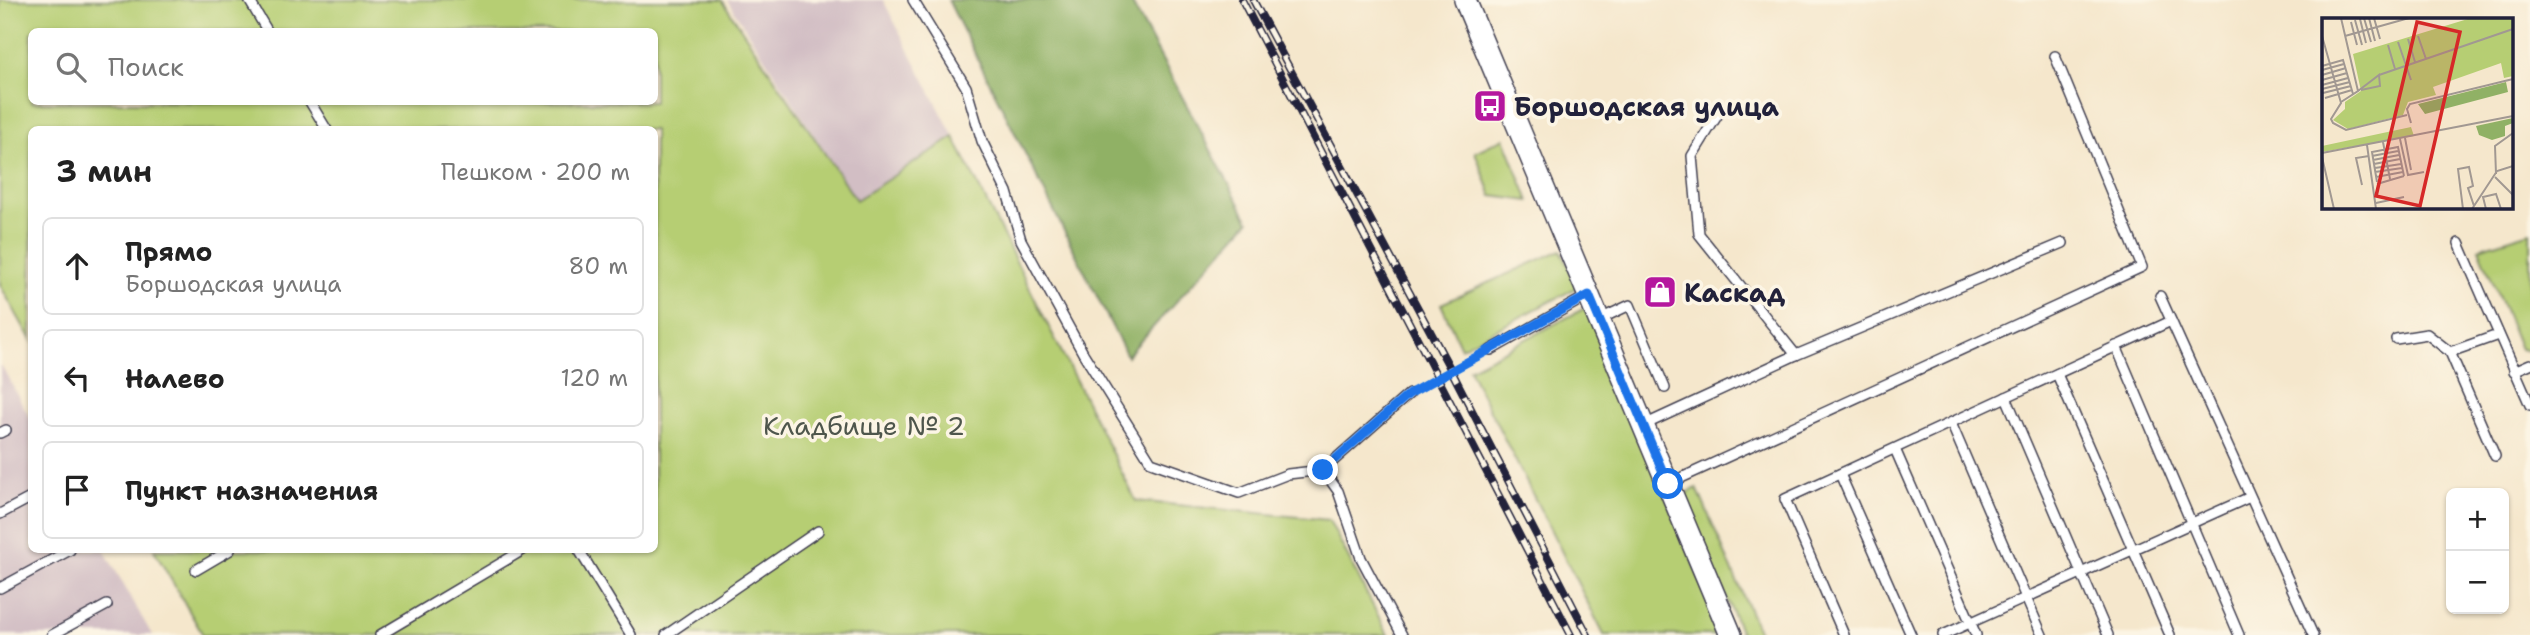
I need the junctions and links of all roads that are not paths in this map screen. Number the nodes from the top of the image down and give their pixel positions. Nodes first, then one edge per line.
1 (249, 0) edge
2 (913, 0) edge
3 (1465, 0) edge
4 (266, 28) edge
5 (2055, 56) dead end
6 (312, 105) edge
7 (1720, 110) dead end
8 (325, 126) edge
9 (2063, 243) dead end
10 (2459, 243) dead end
11 (1589, 295) junction
12 (2160, 296) dead end
13 (1599, 320) junction
14 (2171, 321) junction
15 (2498, 335) junction
16 (2396, 340) dead end
17 (2116, 346) junction
18 (1490, 350) road end
19 (2450, 352) junction
20 (1796, 355) junction
21 (2530, 365) edge
22 (2514, 371) junction
23 (2057, 374) junction
24 (1665, 388) dead end
25 (1409, 394) road end
26 (2006, 397) junction
27 (2530, 405) edge
28 (1951, 423) junction
29 (1643, 425) junction
30 (1895, 449) junction
31 (2495, 456) dead end
32 (1323, 470) junction
33 (1840, 474) junction
34 (1668, 484) junction
35 (2250, 497) junction
36 (28, 499) edge
37 (0, 514) edge
38 (2191, 523) junction
39 (818, 531) dead end
40 (2133, 550) junction
41 (64, 553) edge
42 (225, 553) edge
43 (518, 553) edge
44 (581, 553) edge
45 (196, 570) dead end
46 (2081, 573) junction
47 (0, 588) edge
48 (2026, 597) junction
49 (107, 605) dead end
50 (1970, 623) junction
51 (52, 635) edge
52 (380, 635) edge
53 (631, 635) edge
54 (666, 635) edge
55 (1402, 635) edge
56 (1731, 635) edge
57 (1844, 635) edge
58 (1911, 635) edge
59 (1943, 635) edge
60 (1976, 635) edge
61 (2042, 635) edge
62 (2108, 635) edge
63 (2170, 635) edge
64 (2239, 635) edge
65 (2313, 635) edge

1 - 4 lane
2 - 32 lane
3 - 11 street
5 - 34 lane
6 - 8 lane
7 - 20 lane
9 - 20 lane
10 - 15 lane
11 - 13 street
11 - 18 lane
12 - 14 lane
13 - 24 lane
13 - 29 street
14 - 17 lane
14 - 35 lane
15 - 19 lane
15 - 22 lane
16 - 19 lane
17 - 23 lane
17 - 38 lane
19 - 31 lane
20 - 29 lane
21 - 22 lane
22 - 27 lane
23 - 26 lane
23 - 40 lane
25 - 32 lane
26 - 28 lane
26 - 46 lane
28 - 30 lane
28 - 48 lane
29 - 34 street
30 - 33 lane
30 - 50 lane
32 - 55 lane
33 - 57 lane
33 - 58 lane
34 - 56 street
35 - 38 lane
35 - 65 lane
36 - 37 lane
38 - 40 lane
38 - 64 lane
39 - 54 lane
40 - 46 lane
40 - 63 lane
41 - 47 lane
42 - 45 lane
43 - 52 lane
44 - 53 lane
46 - 48 lane
46 - 62 lane
48 - 50 lane
48 - 61 lane
49 - 51 lane
50 - 59 lane
50 - 60 lane

